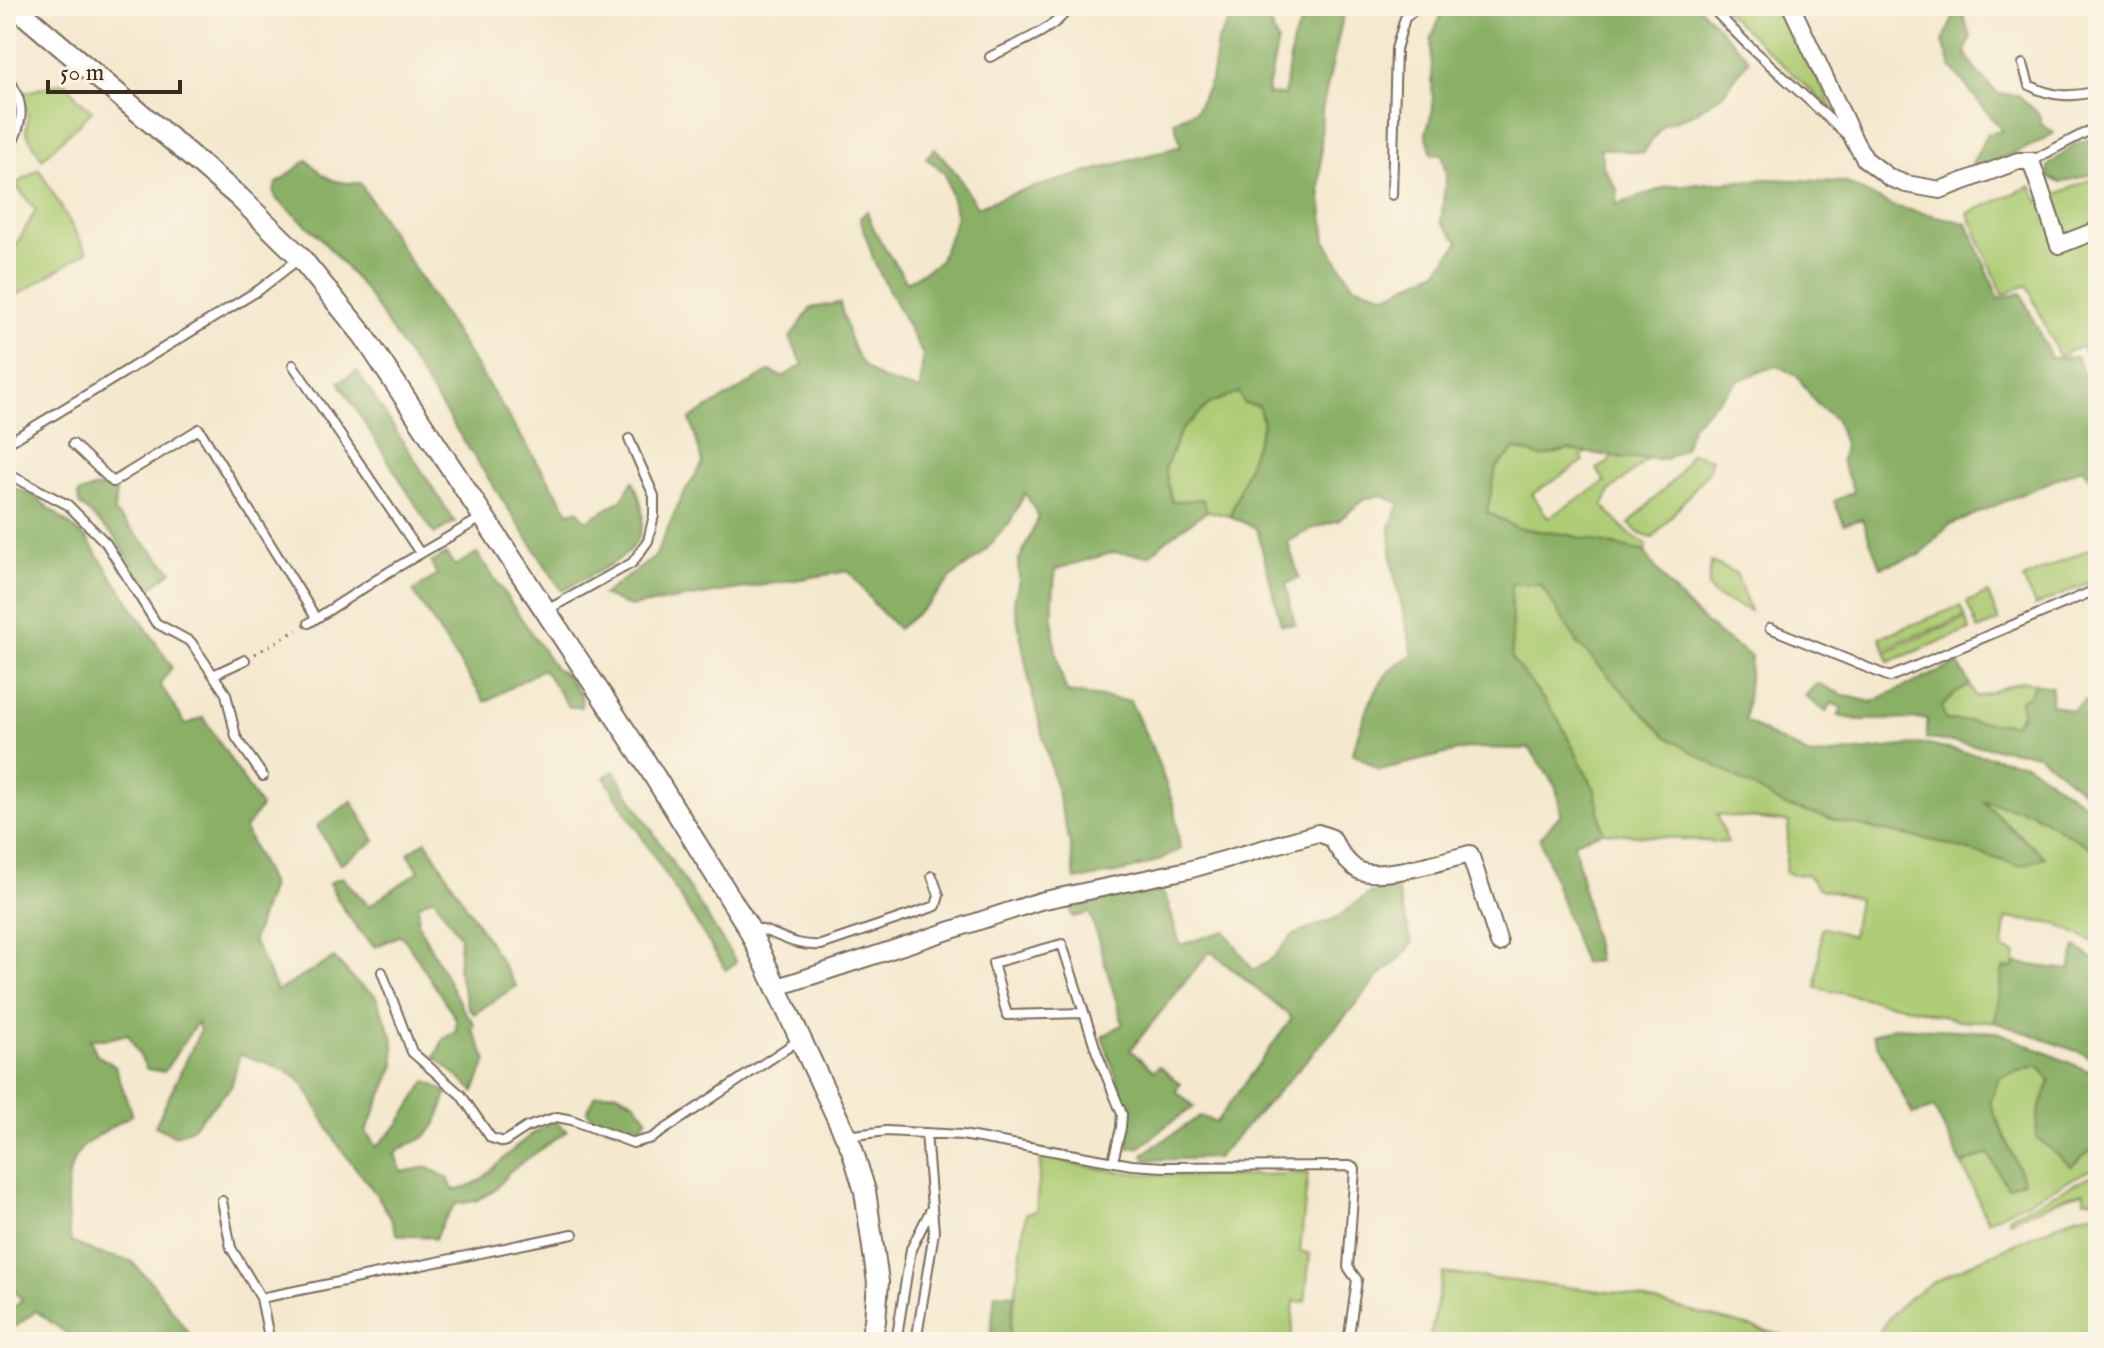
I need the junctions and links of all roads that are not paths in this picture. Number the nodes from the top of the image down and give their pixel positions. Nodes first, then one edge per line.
1 (14, 6) edge
2 (1069, 6) edge
3 (1419, 6) edge
4 (1710, 6) edge
5 (1791, 6) edge
6 (990, 57) dead end
7 (2023, 64) dead end
8 (6, 74) edge
9 (2098, 91) edge
10 (2098, 126) edge
11 (1855, 142) junction
12 (6, 156) edge
13 (2031, 161) junction
14 (1392, 195) dead end
15 (2098, 230) edge
16 (300, 257) junction
17 (293, 365) dead end
18 (629, 439) dead end
19 (6, 444) edge
20 (73, 444) dead end
21 (6, 473) edge
22 (484, 517) junction
23 (420, 553) junction
24 (2098, 589) edge
25 (546, 611) junction
26 (1770, 628) dead end
27 (245, 660) road end
28 (213, 675) junction
29 (263, 776) dead end
30 (932, 876) dead end
31 (748, 927) junction
32 (1499, 943) dead end
33 (382, 972) dead end
34 (775, 988) junction
35 (1084, 1013) junction
36 (800, 1040) junction
37 (926, 1133) junction
38 (846, 1136) junction
39 (1113, 1161) junction
40 (222, 1201) dead end
41 (931, 1211) junction
42 (573, 1234) dead end
43 (261, 1298) junction
44 (270, 1342) edge
45 (870, 1342) edge
46 (896, 1342) edge
47 (916, 1342) edge
48 (1348, 1342) edge

1 - 16 street
2 - 6 lane
3 - 14 lane
4 - 11 lane
5 - 11 street
7 - 9 lane
8 - 12 lane
10 - 13 lane
11 - 13 street
13 - 15 street
16 - 19 lane
16 - 22 street
17 - 23 lane
18 - 25 lane
20 - 23 lane
21 - 28 lane
22 - 23 lane
22 - 25 street
24 - 26 lane
25 - 31 street
27 - 28 lane
28 - 29 lane
30 - 31 lane
31 - 34 street
32 - 34 street
33 - 36 lane
34 - 36 street
35 - 35 lane
35 - 39 lane
36 - 38 street
37 - 38 lane
37 - 39 lane
37 - 41 lane
38 - 45 street
39 - 48 lane
40 - 43 lane
41 - 46 lane
41 - 47 lane
42 - 43 lane
43 - 44 lane

